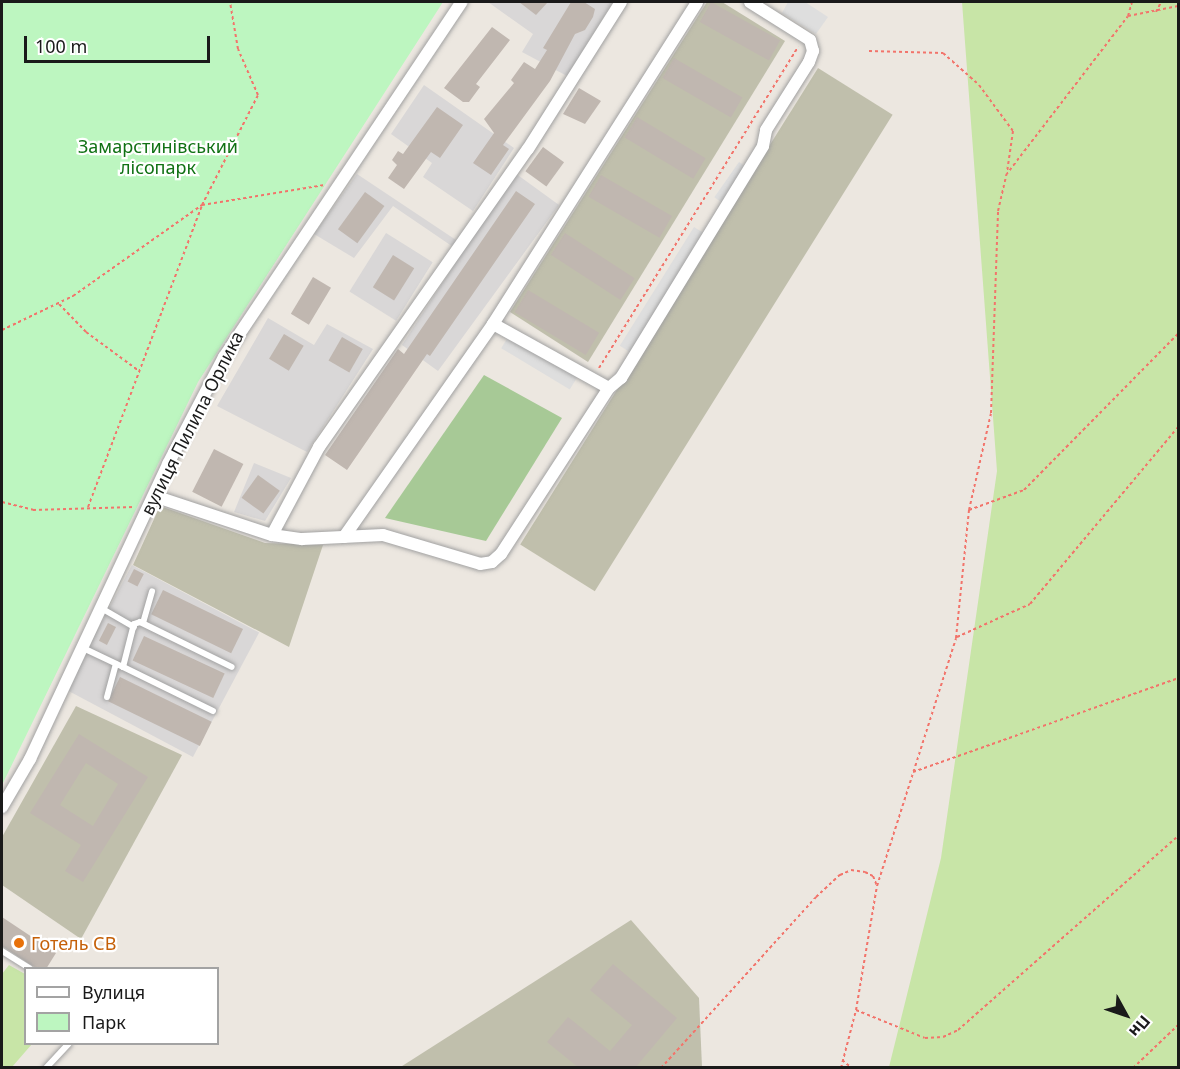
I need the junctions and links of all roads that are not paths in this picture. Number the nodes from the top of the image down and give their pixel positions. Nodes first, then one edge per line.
1 (462, 2) edge
2 (621, 2) edge
3 (697, 2) edge
4 (750, 2) edge
5 (771, 7) edge
6 (493, 324) junction
7 (609, 388) junction
8 (151, 501) junction
9 (272, 535) junction
10 (344, 537) junction
11 (152, 591) dead end
12 (101, 608) junction
13 (143, 623) junction
14 (134, 627) junction
15 (83, 648) junction
16 (116, 664) junction
17 (123, 667) junction
18 (232, 667) dead end
19 (107, 696) dead end
20 (213, 711) dead end
21 (2, 807) edge
22 (2, 951) edge
23 (26, 967) edge
24 (67, 1045) edge
25 (46, 1068) edge

1 - 8 street, вулиця Пилипа Орлика
2 - 9 street
3 - 6 street
4 - 5 street
5 - 7 street
6 - 7 street
6 - 10 street
7 - 10 street
8 - 9 street
8 - 12 street, вулиця Пилипа Орлика
9 - 10 street
11 - 13 lane
12 - 14 lane
12 - 15 street, вулиця Пилипа Орлика
13 - 14 lane
13 - 18 lane
14 - 17 lane
15 - 16 lane
15 - 21 street, вулиця Пилипа Орлика
16 - 17 lane
16 - 19 lane
17 - 20 lane
22 - 23 lane
24 - 25 lane

